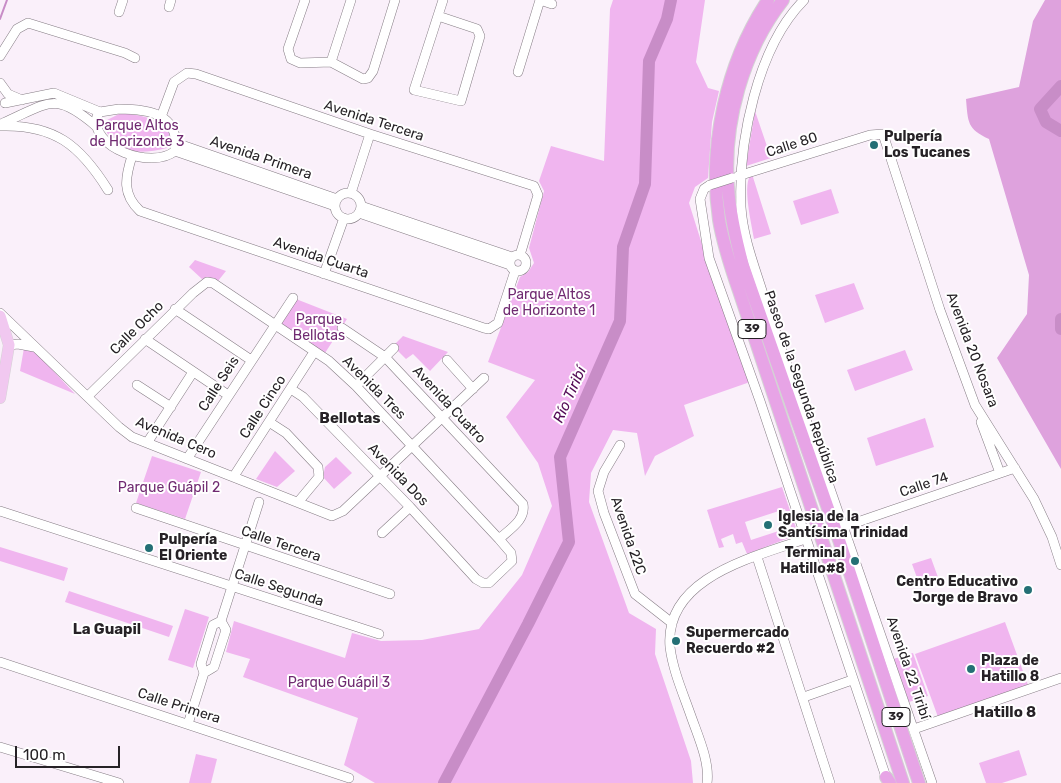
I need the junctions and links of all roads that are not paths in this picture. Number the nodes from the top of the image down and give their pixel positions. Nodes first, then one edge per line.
1 (123, 0) edge
2 (305, 0) edge
3 (351, 0) edge
4 (395, 0) edge
5 (443, 0) edge
6 (540, 0) edge
7 (768, 0) edge
8 (783, 0) edge
9 (804, 0) edge
10 (552, 4) dead end
11 (119, 12) dead end
12 (438, 16) junction
13 (0, 56) edge
14 (135, 58) dead end
15 (331, 62) junction
16 (518, 72) dead end
17 (0, 82) edge
18 (0, 89) edge
19 (22, 100) junction
20 (5, 103) junction
21 (26, 112) junction
22 (100, 112) junction
23 (161, 117) junction
24 (3, 124) edge
25 (97, 127) junction
26 (370, 134) junction
27 (883, 134) joint
28 (176, 147) junction
29 (132, 156) junction
30 (742, 175) junction
31 (108, 190) dead end
32 (351, 193) junction
33 (336, 202) junction
34 (360, 210) junction
35 (344, 218) junction
36 (514, 262) junction
37 (324, 274) junction
38 (208, 282) joint
39 (292, 298) dead end
40 (176, 309) junction
41 (0, 314) edge
42 (274, 325) junction
43 (342, 328) dead end
44 (145, 339) junction
45 (9, 345) junction
46 (34, 347) junction
47 (394, 348) dead end
48 (314, 352) junction
49 (385, 358) junction
50 (251, 360) junction
51 (447, 360) dead end
52 (193, 372) junction
53 (484, 378) dead end
54 (136, 385) dead end
55 (356, 386) junction
56 (473, 388) junction
57 (291, 389) junction
58 (228, 395) junction
59 (88, 396) junction
60 (0, 398) edge
61 (975, 405) junction
62 (171, 407) junction
63 (442, 418) junction
64 (269, 422) junction
65 (147, 443) junction
66 (620, 444) dead end
67 (412, 446) junction
68 (187, 459) junction
69 (1015, 468) junction
70 (1000, 473) junction
71 (234, 476) junction
72 (380, 476) junction
73 (299, 501) junction
74 (259, 502) dead end
75 (410, 507) junction
76 (136, 508) dead end
77 (0, 511) edge
78 (843, 527) junction
79 (382, 533) dead end
80 (500, 539) junction
81 (805, 539) junction
82 (839, 540) junction
83 (245, 546) junction
84 (757, 556) junction
85 (1061, 565) edge
86 (483, 583) joint
87 (233, 587) junction
88 (390, 594) dead end
89 (222, 621) junction
90 (672, 623) junction
91 (379, 634) dead end
92 (0, 662) edge
93 (204, 674) junction
94 (1061, 678) edge
95 (852, 680) junction
96 (804, 697) junction
97 (188, 724) junction
98 (914, 729) junction
99 (0, 747) edge
100 (349, 778) dead end
101 (888, 781) edge
102 (119, 783) edge
103 (707, 783) edge
104 (830, 783) edge
105 (903, 783) edge
106 (918, 783) edge
107 (932, 783) edge

1 - 11 street
2 - 15 street
3 - 15 street
4 - 15 street
5 - 12 street
6 - 10 street
6 - 16 street
7 - 105 highway, Paseo de la Segunda República / 39
8 - 82 highway, Paseo de la Segunda República / 39
9 - 30 street, Avenida 22 Tiribí
12 - 12 street
13 - 14 street
17 - 19 street
18 - 20 street
19 - 20 street
19 - 21 street
19 - 22 street
20 - 24 street
21 - 24 street
21 - 25 street
22 - 23 street
22 - 25 street
23 - 26 street, Avenida Tercera
23 - 28 street
24 - 31 street
25 - 29 street
26 - 32 street
26 - 36 street, Avenida Tercera
27 - 30 street, Calle 80
27 - 61 street, Avenida 20 Nosara
28 - 29 street
28 - 33 street, Avenida Primera
29 - 37 street, Avenida Cuarta
30 - 78 street, Avenida 22 Tiribí
30 - 81 street, Calle 80, bridge
32 - 33 street
32 - 34 street
33 - 35 street
34 - 35 street
34 - 36 street
35 - 37 street
36 - 37 street, Avenida Cuarta
38 - 40 street, Calle Ocho
38 - 42 street, Avenida Tres
39 - 42 street, Calle Seis
40 - 44 street, Calle Ocho
40 - 50 street
41 - 45 main road
41 - 46 street, Avenida Cero
42 - 48 street, Avenida Tres
42 - 50 street, Calle Seis
43 - 49 street, Avenida Cuatro
44 - 52 street
44 - 59 street, Calle Ocho
45 - 46 street
45 - 60 main road
46 - 59 street, Avenida Cero
47 - 49 street
48 - 55 street, Avenida Tres
48 - 57 street, Calle Cinco
49 - 55 street
49 - 63 street, Avenida Cuatro
50 - 58 street, Calle Seis
51 - 56 street
52 - 58 street
52 - 62 street
53 - 56 street
54 - 62 street
55 - 67 street, Avenida Tres
56 - 63 street
57 - 64 street, Calle Cinco
57 - 72 street, Avenida Dos
58 - 68 street, Calle Seis
59 - 65 street, Avenida Cero
61 - 69 street, Avenida 20 Nosara
61 - 70 street
62 - 65 street
63 - 67 street
63 - 80 street, Avenida Cuatro
64 - 71 street, Calle Cinco
64 - 73 street
65 - 68 street, Avenida Cero
66 - 90 street, Avenida 22C
67 - 72 street
67 - 80 street, Avenida Tres
68 - 71 street, Avenida Cero
69 - 70 street, Calle 74
69 - 85 street, Avenida 20 Nosara
70 - 78 street, Calle 74
71 - 73 street, Avenida Cero
72 - 73 street, Avenida Cero
72 - 75 street, Avenida Dos
74 - 83 street
75 - 79 street
75 - 86 street, Avenida Dos
76 - 83 street, Calle Tercera
77 - 87 street, Calle Segunda
78 - 82 highway
78 - 98 street, Avenida 22 Tiribí
80 - 86 street, Avenida Tres
81 - 84 street
81 - 95 street
82 - 106 highway, Paseo de la Segunda República / 39
83 - 87 street
83 - 88 street, Calle Tercera
84 - 90 street
84 - 96 street
87 - 89 street
87 - 91 street, Calle Segunda
89 - 93 street
89 - 93 street
90 - 103 street
92 - 97 street, Calle Primera
93 - 97 street
94 - 98 street
95 - 96 street
95 - 101 street
96 - 104 street
97 - 100 street, Calle Primera
98 - 107 street, Avenida 22 Tiribí
99 - 102 street

